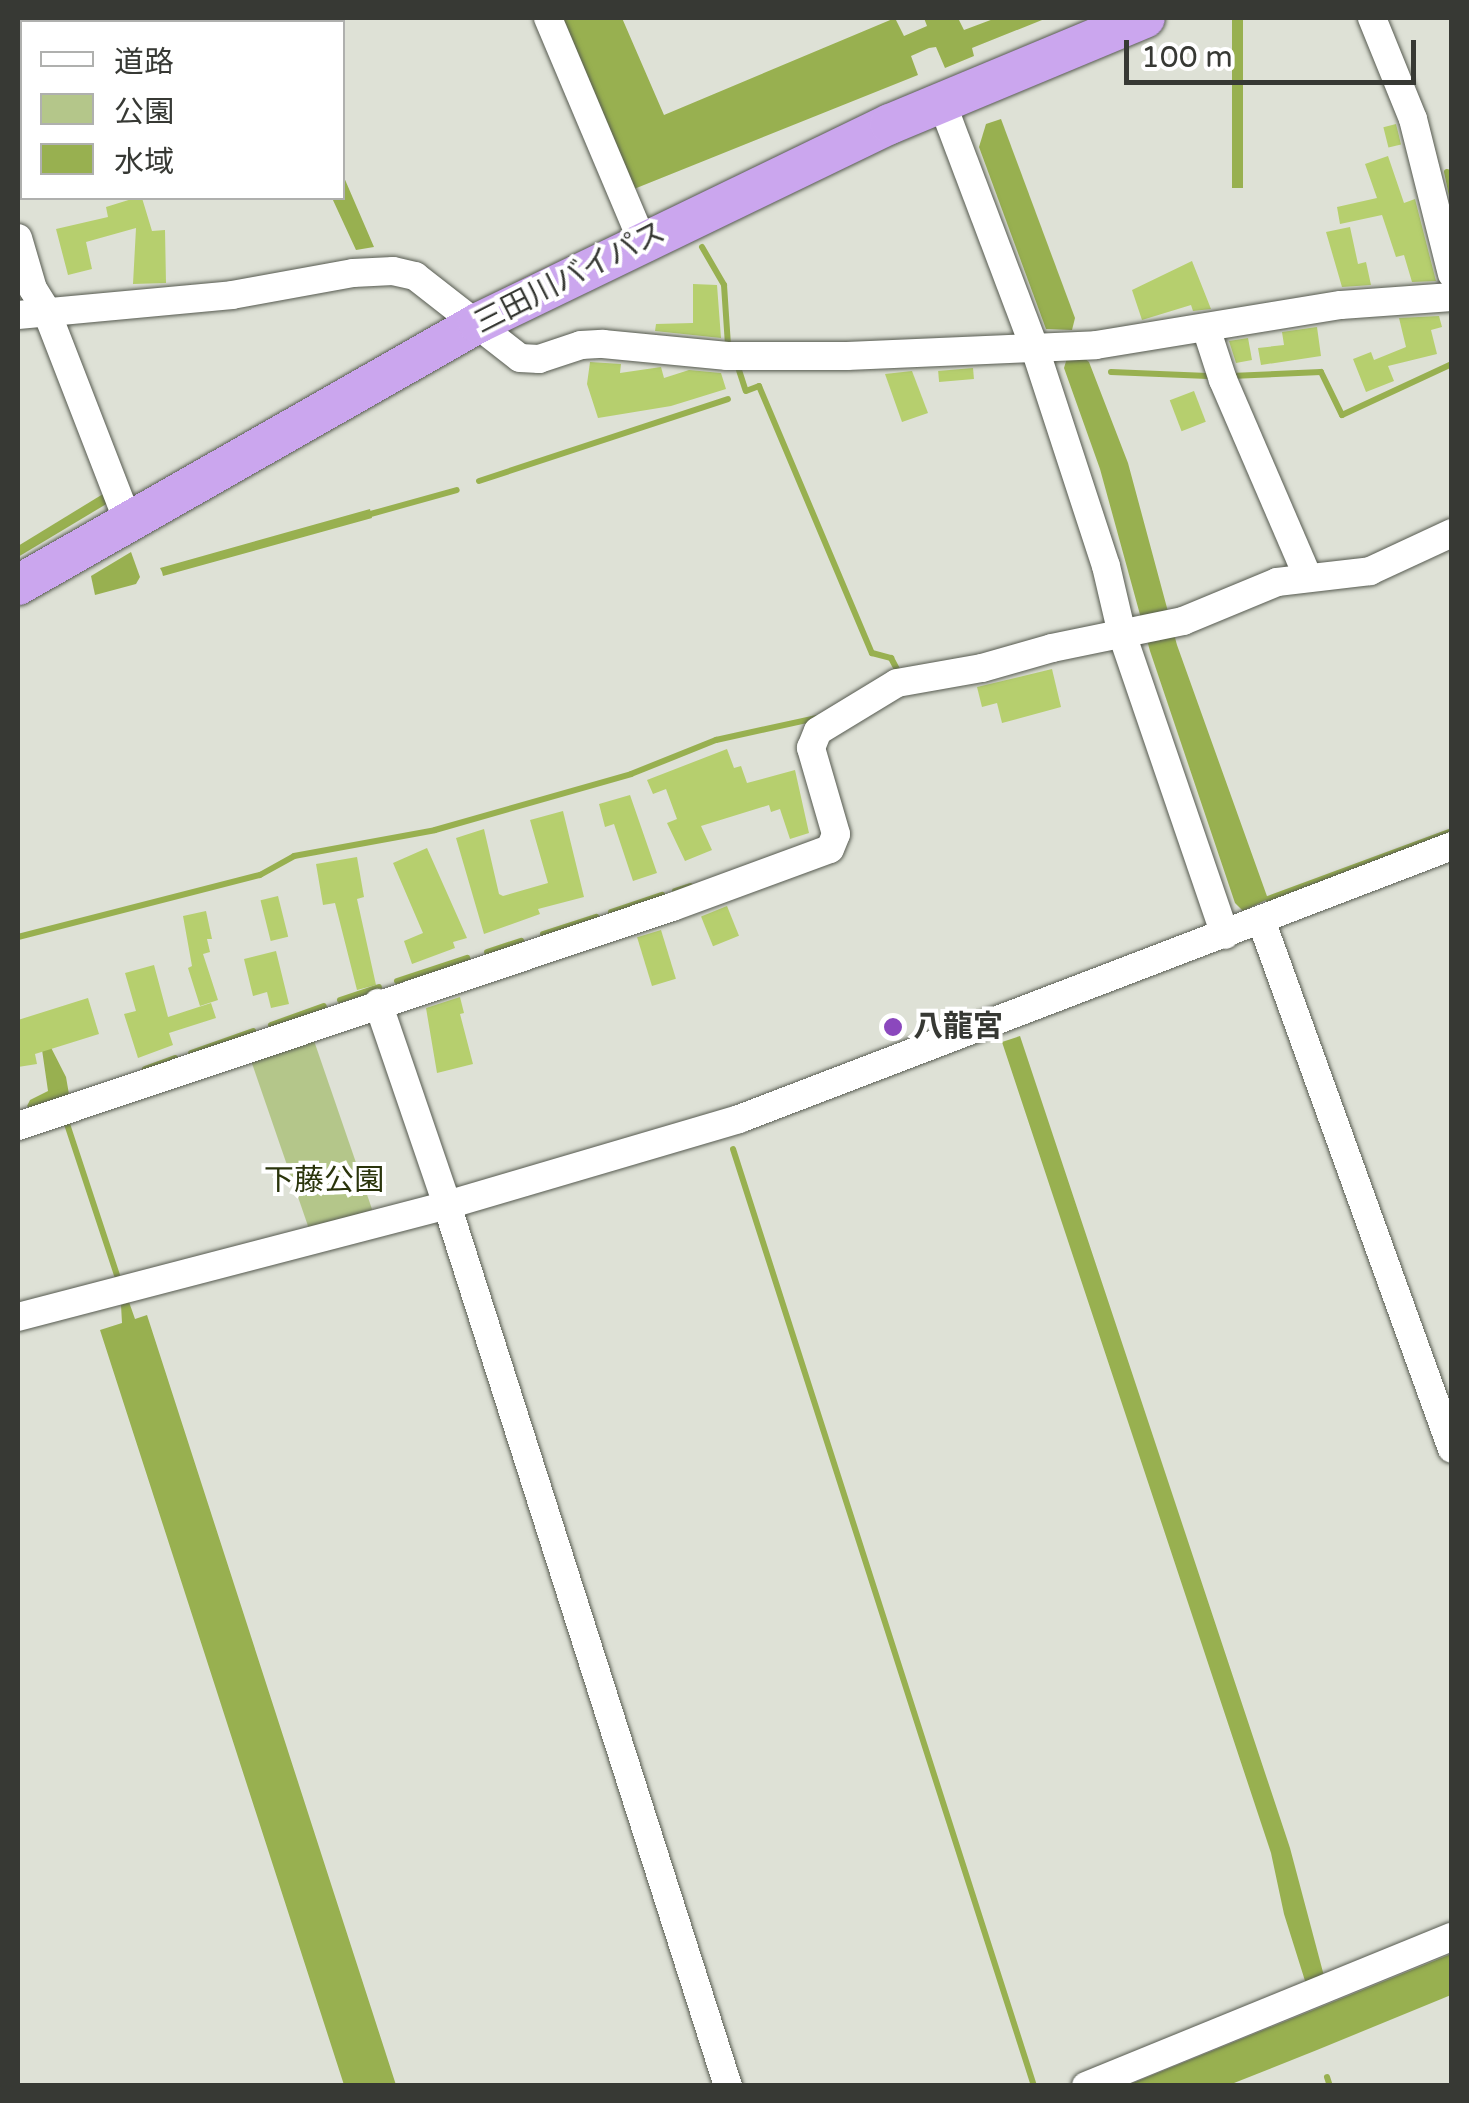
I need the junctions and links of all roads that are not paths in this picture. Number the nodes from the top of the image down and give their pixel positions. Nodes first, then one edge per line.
1 (548, 18) edge
2 (1145, 18) edge
3 (1372, 18) edge
4 (942, 103) junction
5 (1439, 164) edge
6 (18, 238) edge
7 (642, 241) junction
8 (1452, 274) edge
9 (1452, 297) edge
10 (46, 310) junction
11 (18, 315) edge
12 (478, 323) junction
13 (1206, 328) junction
14 (1034, 348) junction
15 (128, 519) junction
16 (1452, 533) edge
17 (1308, 576) junction
18 (18, 585) edge
19 (1130, 632) junction
20 (1452, 846) edge
21 (1261, 920) junction
22 (1226, 935) junction
23 (378, 1003) junction
24 (18, 1126) edge
25 (448, 1204) junction
26 (18, 1316) edge
27 (1452, 1449) edge
28 (1452, 1938) edge
29 (728, 2086) edge
30 (1086, 2086) edge

1 - 7 street
2 - 4 highway, 三田川バイパス
3 - 5 street
4 - 7 highway, 三田川バイパス
4 - 14 street
5 - 8 street
6 - 10 street
7 - 12 highway, 三田川バイパス
9 - 13 street
10 - 11 street
10 - 12 street
10 - 15 street
12 - 14 street
12 - 15 highway, 三田川バイパス
13 - 14 street
13 - 17 street
14 - 19 street
15 - 18 highway, 三田川バイパス
16 - 17 street
17 - 19 street
19 - 22 street
19 - 23 street
20 - 21 street
21 - 22 street
21 - 27 street
22 - 25 street
23 - 24 street
23 - 25 street
25 - 26 street
25 - 29 street
28 - 30 street

